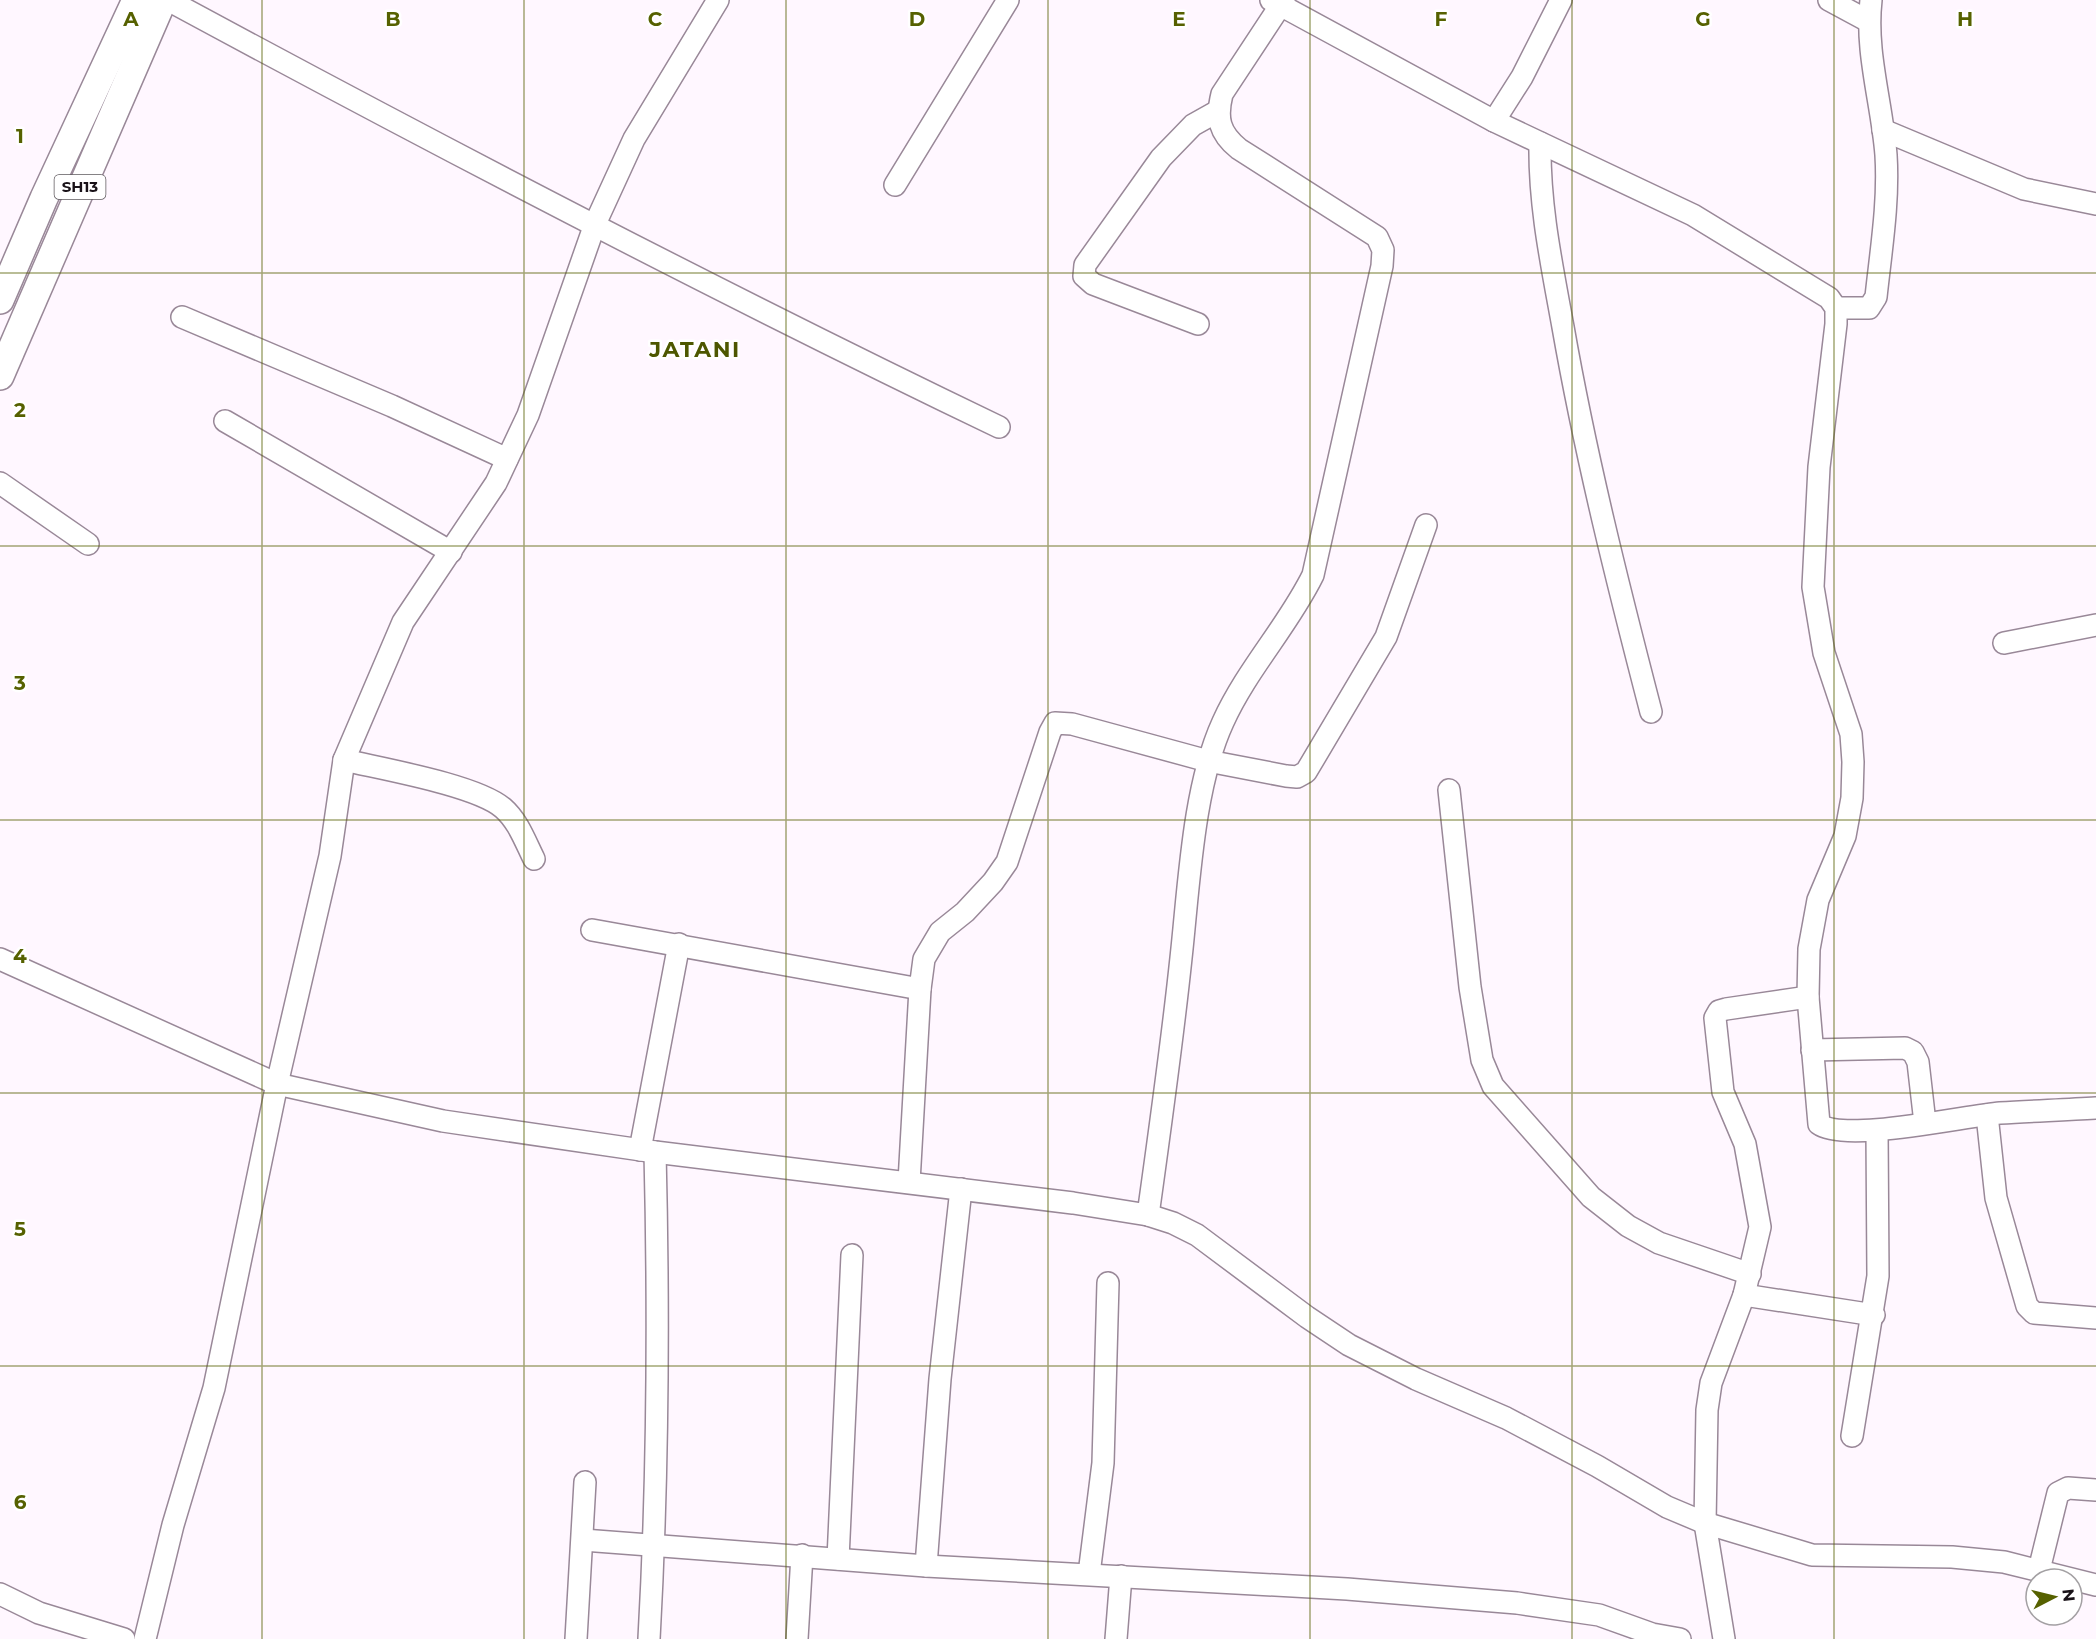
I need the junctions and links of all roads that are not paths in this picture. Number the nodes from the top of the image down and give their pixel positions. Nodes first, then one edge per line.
1 (136, 0) edge
2 (163, 0) edge
3 (168, 0) edge
4 (718, 0) edge
5 (1008, 0) edge
6 (1561, 0) edge
7 (1829, 0) edge
8 (1871, 0) edge
9 (1278, 2) edge
10 (1868, 21) junction
11 (120, 62) junction
12 (1218, 111) junction
13 (1494, 121) junction
14 (1883, 130) junction
15 (1540, 143) junction
16 (895, 185) dead end
17 (2096, 204) edge
18 (596, 224) junction
19 (0, 300) edge
20 (1836, 308) junction
21 (182, 317) dead end
22 (1198, 324) dead end
23 (0, 376) edge
24 (225, 421) dead end
25 (999, 427) dead end
26 (507, 459) junction
27 (0, 483) edge
28 (1426, 525) dead end
29 (88, 544) dead end
30 (451, 552) junction
31 (2096, 625) edge
32 (2004, 643) dead end
33 (1651, 712) dead end
34 (344, 760) junction
35 (1208, 761) junction
36 (1449, 790) dead end
37 (534, 859) dead end
38 (592, 930) dead end
39 (679, 944) junction
40 (0, 959) edge
41 (920, 989) junction
42 (1808, 997) junction
43 (1812, 1050) junction
44 (277, 1084) junction
45 (2096, 1108) edge
46 (1987, 1115) junction
47 (1925, 1122) junction
48 (1878, 1131) junction
49 (648, 1151) junction
50 (909, 1182) junction
51 (961, 1189) junction
52 (1148, 1215) junction
53 (852, 1255) dead end
54 (1749, 1274) junction
55 (1108, 1283) dead end
56 (1744, 1295) junction
57 (1874, 1315) junction
58 (2096, 1318) edge
59 (1852, 1436) dead end
60 (585, 1482) dead end
61 (2096, 1490) edge
62 (1706, 1523) junction
63 (583, 1540) junction
64 (654, 1547) junction
65 (802, 1555) junction
66 (838, 1559) junction
67 (926, 1566) junction
68 (2026, 1567) edge
69 (2040, 1567) edge
70 (1089, 1574) junction
71 (1121, 1576) junction
72 (0, 1594) edge
73 (124, 1639) edge
74 (145, 1639) edge
75 (576, 1639) edge
76 (650, 1639) edge
77 (796, 1639) edge
78 (1116, 1639) edge
79 (1680, 1639) edge
80 (1724, 1639) edge

1 - 11 main road, SH13
2 - 11 main road, SH13
3 - 18 street
4 - 18 street
5 - 16 street
6 - 13 street
7 - 10 street
8 - 10 street
9 - 12 street
9 - 13 street
10 - 14 street
11 - 19 main road, SH13
11 - 23 main road, SH13
12 - 22 street
12 - 35 street
13 - 15 street
14 - 17 street
14 - 20 street
15 - 20 street
15 - 33 street
18 - 25 street
18 - 26 street
20 - 42 street
21 - 26 street
24 - 30 street
26 - 30 street
27 - 29 street
28 - 35 street
30 - 34 street
31 - 32 street
34 - 37 street
34 - 44 street
35 - 41 street
35 - 52 street
36 - 54 street
38 - 39 street
39 - 41 street
39 - 49 street
40 - 44 street
41 - 50 street
42 - 43 street
42 - 54 street
43 - 47 street
43 - 48 street
44 - 49 street
44 - 74 street
45 - 46 street
46 - 47 street
46 - 58 street
47 - 48 street
48 - 57 street
49 - 50 street
49 - 64 street
50 - 51 street
51 - 52 street
51 - 67 street
52 - 62 street
53 - 66 street
54 - 56 street
55 - 70 street
56 - 57 street
56 - 62 street
57 - 59 street
60 - 63 street
61 - 69 street
62 - 68 street
62 - 80 street
63 - 64 street
63 - 75 street
64 - 65 street
64 - 76 street
65 - 66 street
65 - 77 street
66 - 67 street
67 - 70 street
70 - 71 street
71 - 78 street
71 - 79 street
72 - 73 street

